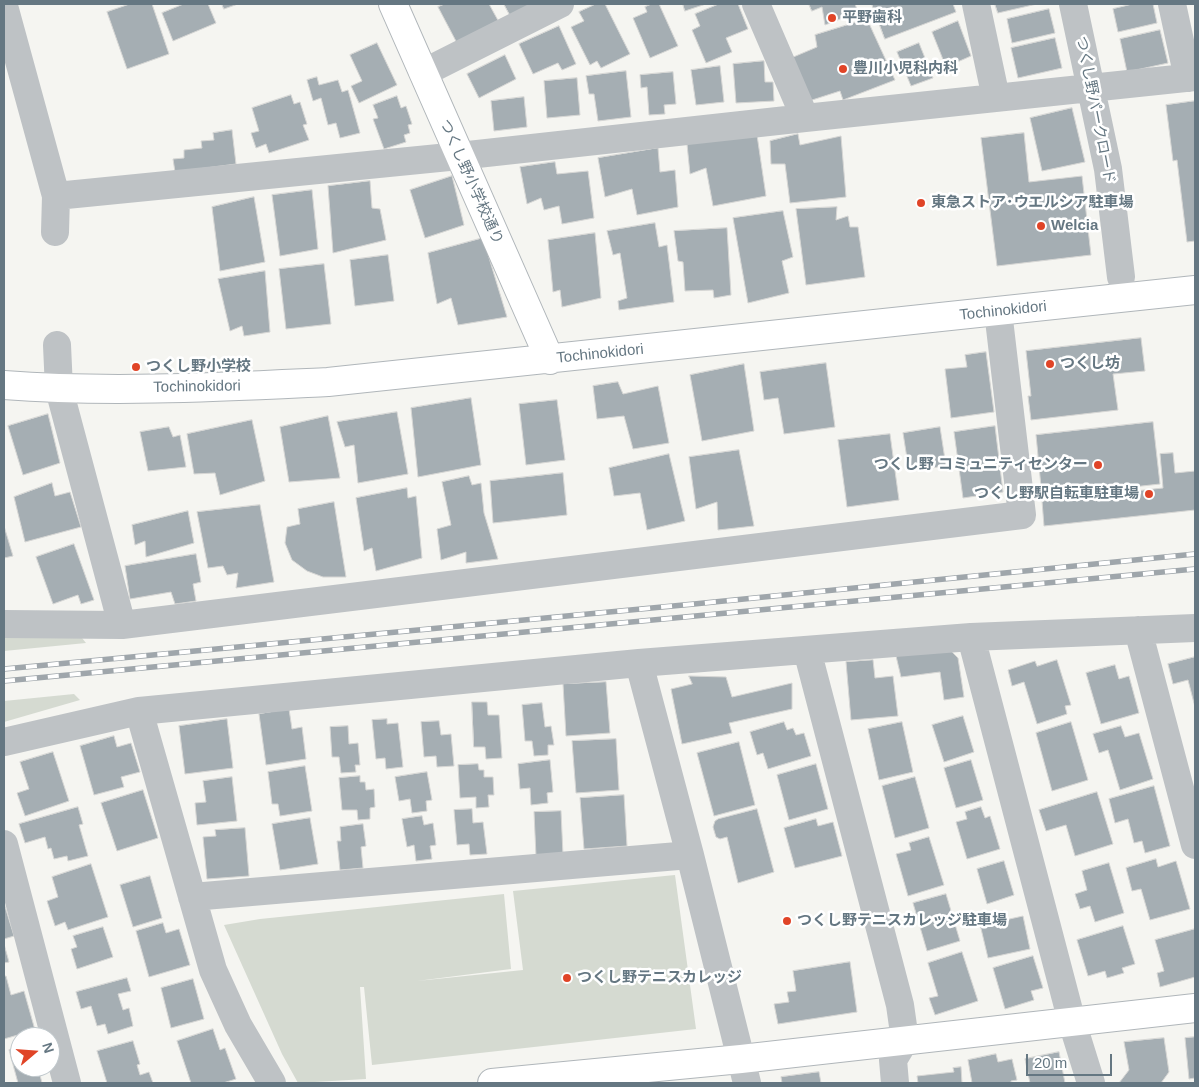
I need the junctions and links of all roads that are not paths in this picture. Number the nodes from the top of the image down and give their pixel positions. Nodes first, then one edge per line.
1 (394, 4) edge
2 (560, 4) edge
3 (756, 4) edge
4 (976, 4) edge
5 (1073, 4) edge
6 (1172, 4) edge
7 (4, 6) edge
8 (423, 73) junction
9 (1192, 77) edge
10 (1081, 89) junction
11 (996, 98) junction
12 (804, 118) junction
13 (460, 156) junction
14 (56, 196) junction
15 (56, 232) dead end
16 (1121, 276) dead end
17 (1195, 290) edge
18 (998, 311) junction
19 (57, 345) dead end
20 (550, 360) junction
21 (4, 385) edge
22 (59, 389) junction
23 (4, 624) edge
24 (122, 625) junction
25 (1195, 628) edge
26 (1138, 630) junction
27 (971, 637) junction
28 (807, 650) junction
29 (639, 663) junction
30 (139, 711) junction
31 (4, 742) edge
32 (4, 844) edge
33 (1195, 845) edge
34 (690, 855) junction
35 (192, 897) junction
36 (1195, 1008) edge
37 (1072, 1022) junction
38 (905, 1040) junction
39 (744, 1071) edge
40 (67, 1083) edge
41 (272, 1083) edge
42 (492, 1083) edge
43 (895, 1083) edge
44 (1091, 1083) edge

1 - 8 street, つくし野小学校通り
2 - 8 street
3 - 12 street
4 - 11 street
5 - 10 street, つくし野パークロード
6 - 9 street
7 - 14 street
8 - 13 street, つくし野小学校通り
9 - 10 street
10 - 11 street
10 - 16 street, つくし野パークロード
11 - 12 street
12 - 13 street
13 - 14 street
13 - 20 street, つくし野小学校通り
14 - 15 street
17 - 18 street, Tochinokidori
18 - 20 street, Tochinokidori
18 - 24 street
19 - 22 street
20 - 22 street, Tochinokidori
21 - 22 street, Tochinokidori
22 - 24 street
23 - 24 street
25 - 26 street
26 - 27 street
26 - 33 street
27 - 28 street
27 - 37 street
28 - 29 street
28 - 38 street
29 - 30 street
29 - 34 street
30 - 31 street
30 - 35 street
32 - 40 street
34 - 35 street
34 - 39 street
35 - 41 street
36 - 37 street
37 - 38 street
37 - 44 street
38 - 39 street
38 - 43 street
39 - 42 street

